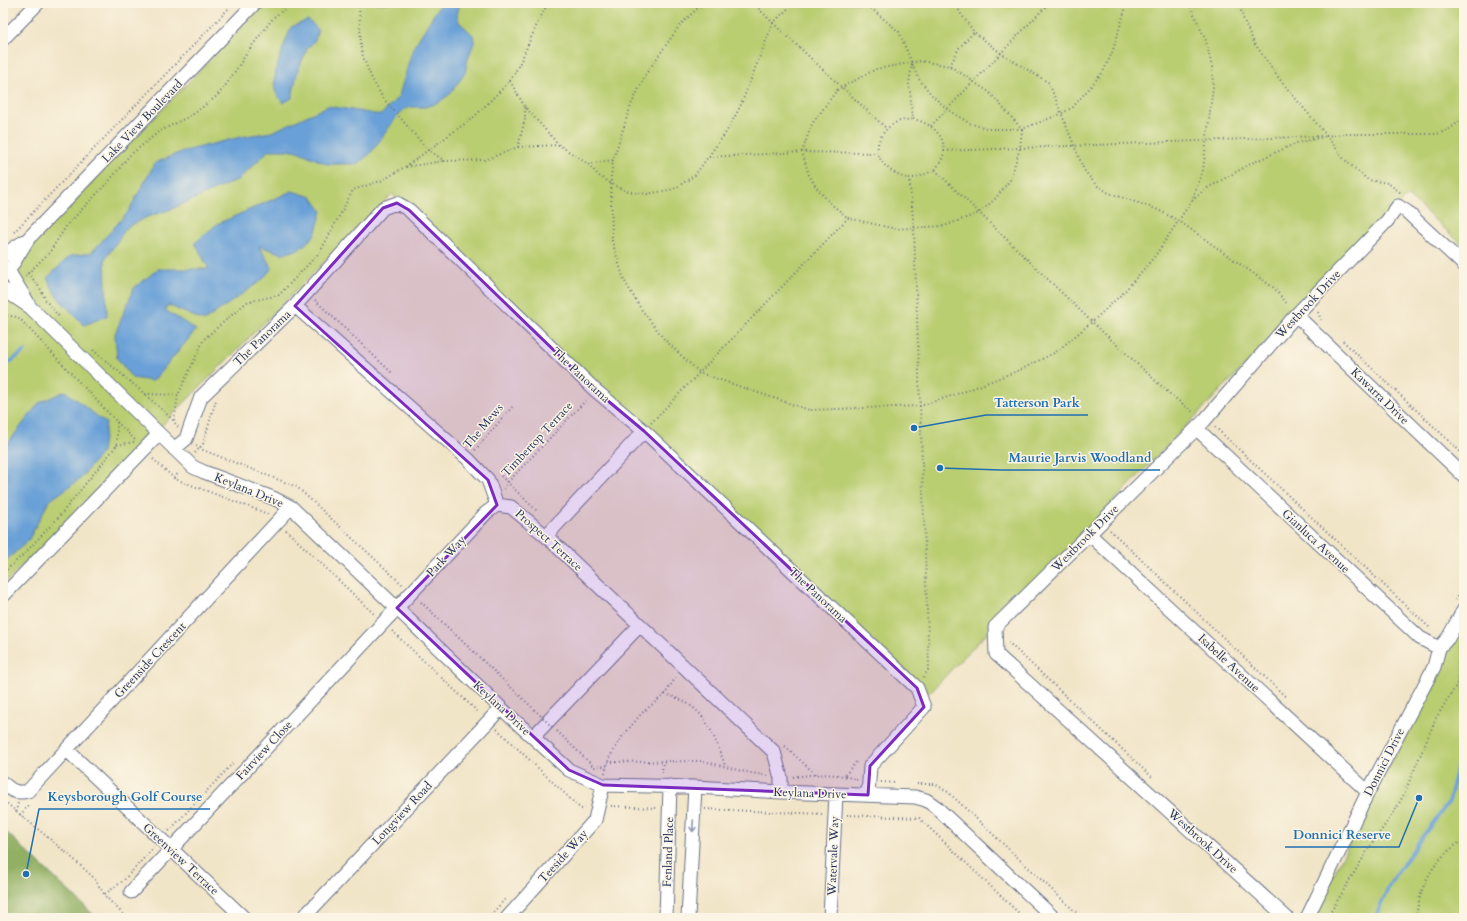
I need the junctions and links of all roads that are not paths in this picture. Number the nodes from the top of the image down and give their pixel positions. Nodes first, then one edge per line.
1 (38, 3) edge
2 (255, 3) edge
3 (3, 39) edge
4 (28, 239) junction
5 (3, 255) edge
6 (1464, 266) edge
7 (6, 272) edge
8 (3, 289) edge
9 (30, 306) junction
10 (297, 308) junction
11 (1301, 320) junction
12 (1201, 428) junction
13 (644, 430) junction
14 (159, 434) junction
15 (174, 449) junction
16 (1464, 476) edge
17 (497, 505) junction
18 (291, 507) junction
19 (546, 536) junction
20 (1093, 538) junction
21 (3, 596) edge
22 (1459, 606) edge
23 (397, 608) junction
24 (640, 625) junction
25 (1436, 646) junction
26 (501, 708) junction
27 (533, 737) junction
28 (66, 750) junction
29 (3, 783) edge
30 (603, 785) junction
31 (670, 786) junction
32 (695, 787) junction
33 (781, 792) junction
34 (1368, 792) junction
35 (836, 794) junction
36 (868, 795) junction
37 (171, 849) junction
38 (130, 892) dead end
39 (244, 918) edge
40 (304, 918) edge
41 (507, 918) edge
42 (666, 918) edge
43 (688, 918) edge
44 (830, 918) edge
45 (1054, 918) edge
46 (1287, 918) edge
47 (1307, 918) edge

1 - 3 street
2 - 4 street, Lake View Boulevard
4 - 5 street, Lake View Boulevard
4 - 7 street, Lake View Boulevard
6 - 11 street, Westbrook Drive
7 - 9 street, Keylana Drive
8 - 9 street, Keylana Drive
9 - 14 street, Keylana Drive
10 - 13 street, The Panorama
10 - 15 street, The Panorama
10 - 17 street
11 - 12 street, Westbrook Drive
11 - 16 street, Kawarra Drive
12 - 20 street, Westbrook Drive
12 - 25 street, Gianluca Avenue
13 - 19 street
13 - 36 street, The Panorama
14 - 15 street, Keylana Drive
14 - 21 street
15 - 18 street, Keylana Drive
17 - 19 street, Prospect Terrace
17 - 23 street, Park Way
18 - 23 street, Keylana Drive
18 - 28 street, Greenside Crescent
19 - 24 street, Prospect Terrace
20 - 34 street, Isabelle Avenue
20 - 46 street, Westbrook Drive
22 - 25 street, Donnici Drive
23 - 26 street, Keylana Drive
23 - 37 street, Fairview Close
24 - 27 street
24 - 33 street, Prospect Terrace
25 - 34 street, Donnici Drive
26 - 27 street, Keylana Drive
26 - 40 street, Longview Road
27 - 30 street, Keylana Drive
28 - 29 street, Greenside Crescent
28 - 37 street, Greenview Terrace
30 - 31 street, Keylana Drive
30 - 41 street, Teeside Way
31 - 32 street, Keylana Drive
31 - 42 street, Fenland Place
32 - 33 street, Keylana Drive
32 -> 43 street, Fenland Place
33 - 35 street, Keylana Drive
34 - 47 street, Donnici Drive
35 - 36 street, Keylana Drive
35 - 44 street, Watervale Way
36 - 45 street, Keylana Drive
37 - 38 street, Fairview Close
37 - 39 street, Greenview Terrace

